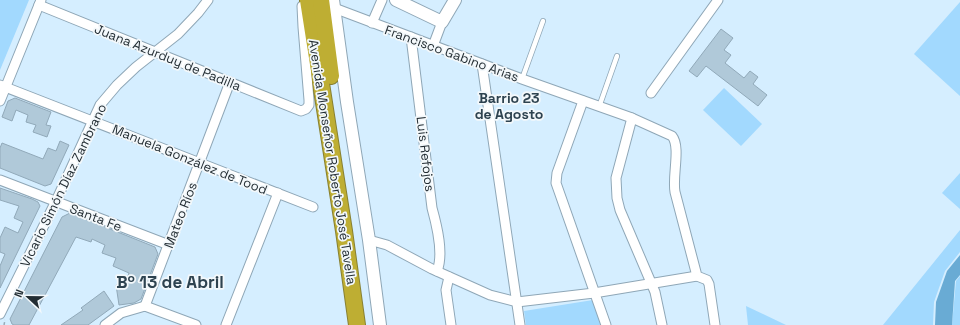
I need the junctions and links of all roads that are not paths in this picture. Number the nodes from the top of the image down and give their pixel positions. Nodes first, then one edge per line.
1 (208, 0) edge
2 (302, 0) edge
3 (308, 0) edge
4 (382, 0) edge
5 (396, 0) edge
6 (455, 0) edge
7 (718, 0) edge
8 (40, 2) edge
9 (329, 3) edge
10 (543, 21) dead end
11 (442, 22) junction
12 (372, 23) junction
13 (411, 37) junction
14 (433, 46) junction
15 (156, 51) junction
16 (617, 56) dead end
17 (482, 64) junction
18 (522, 79) junction
19 (230, 82) junction
20 (3, 86) edge
21 (651, 93) dead end
22 (0, 101) edge
23 (583, 101) junction
24 (599, 107) junction
25 (632, 118) junction
26 (93, 121) junction
27 (200, 162) junction
28 (0, 180) edge
29 (278, 193) junction
30 (56, 202) junction
31 (313, 207) dead end
32 (369, 240) junction
33 (169, 244) junction
34 (437, 271) junction
35 (698, 276) junction
36 (449, 277) junction
37 (651, 283) junction
38 (594, 293) junction
39 (516, 302) junction
40 (145, 306) junction
41 (0, 314) edge
42 (105, 325) edge
43 (196, 325) edge
44 (226, 325) edge
45 (350, 325) edge
46 (357, 325) edge
47 (365, 325) edge
48 (380, 325) edge
49 (451, 325) edge
50 (520, 325) edge
51 (606, 325) edge
52 (662, 325) edge
53 (715, 325) edge

1 - 15 street, Vicario Simón Díaz Zambrano
2 - 19 street, Juana Azurduy de Padilla
2 - 45 street
3 - 46 highway, Avenida Monseñor Roberto José Tavella
4 - 12 street
5 - 11 street
6 - 11 street
7 - 21 street
8 - 15 street, Juana Azurduy de Padilla
8 - 20 street
9 - 12 street, Francisco Gabino Arias
9 - 32 street
9 - 47 highway, Avenida Monseñor Roberto José Tavella
10 - 18 lane
11 - 14 street
12 - 13 street, Francisco Gabino Arias
13 - 14 street, Francisco Gabino Arias
13 - 34 street, Luis Refojos
14 - 17 street, Francisco Gabino Arias
15 - 19 street, Juana Azurduy de Padilla
15 - 26 street, Vicario Simón Díaz Zambrano
16 - 24 lane
17 - 18 street, Francisco Gabino Arias
17 - 39 street
18 - 23 street, Francisco Gabino Arias
19 - 27 street, Mateo Ríos
20 - 22 street
20 - 26 street, Manuela González de Tood
23 - 24 street, Francisco Gabino Arias
23 - 38 street
24 - 25 street, Francisco Gabino Arias
25 - 35 street, Francisco Gabino Arias
25 - 37 street
26 - 27 street, Manuela González de Tood
26 - 30 street, Vicario Simón Díaz Zambrano
27 - 29 street, Manuela González de Tood
27 - 33 street, Mateo Ríos
28 - 30 street, Santa Fe
29 - 31 street, Manuela González de Tood
29 - 44 street
30 - 33 street, Santa Fe
30 - 41 street, Vicario Simón Díaz Zambrano
32 - 34 street
32 - 48 street
33 - 40 street, Mateo Ríos
34 - 36 street
35 - 37 street
35 - 53 street
36 - 39 street
36 - 49 street
37 - 38 street
37 - 52 street
38 - 39 street
38 - 51 street
39 - 50 street
40 - 42 street
40 - 43 street

